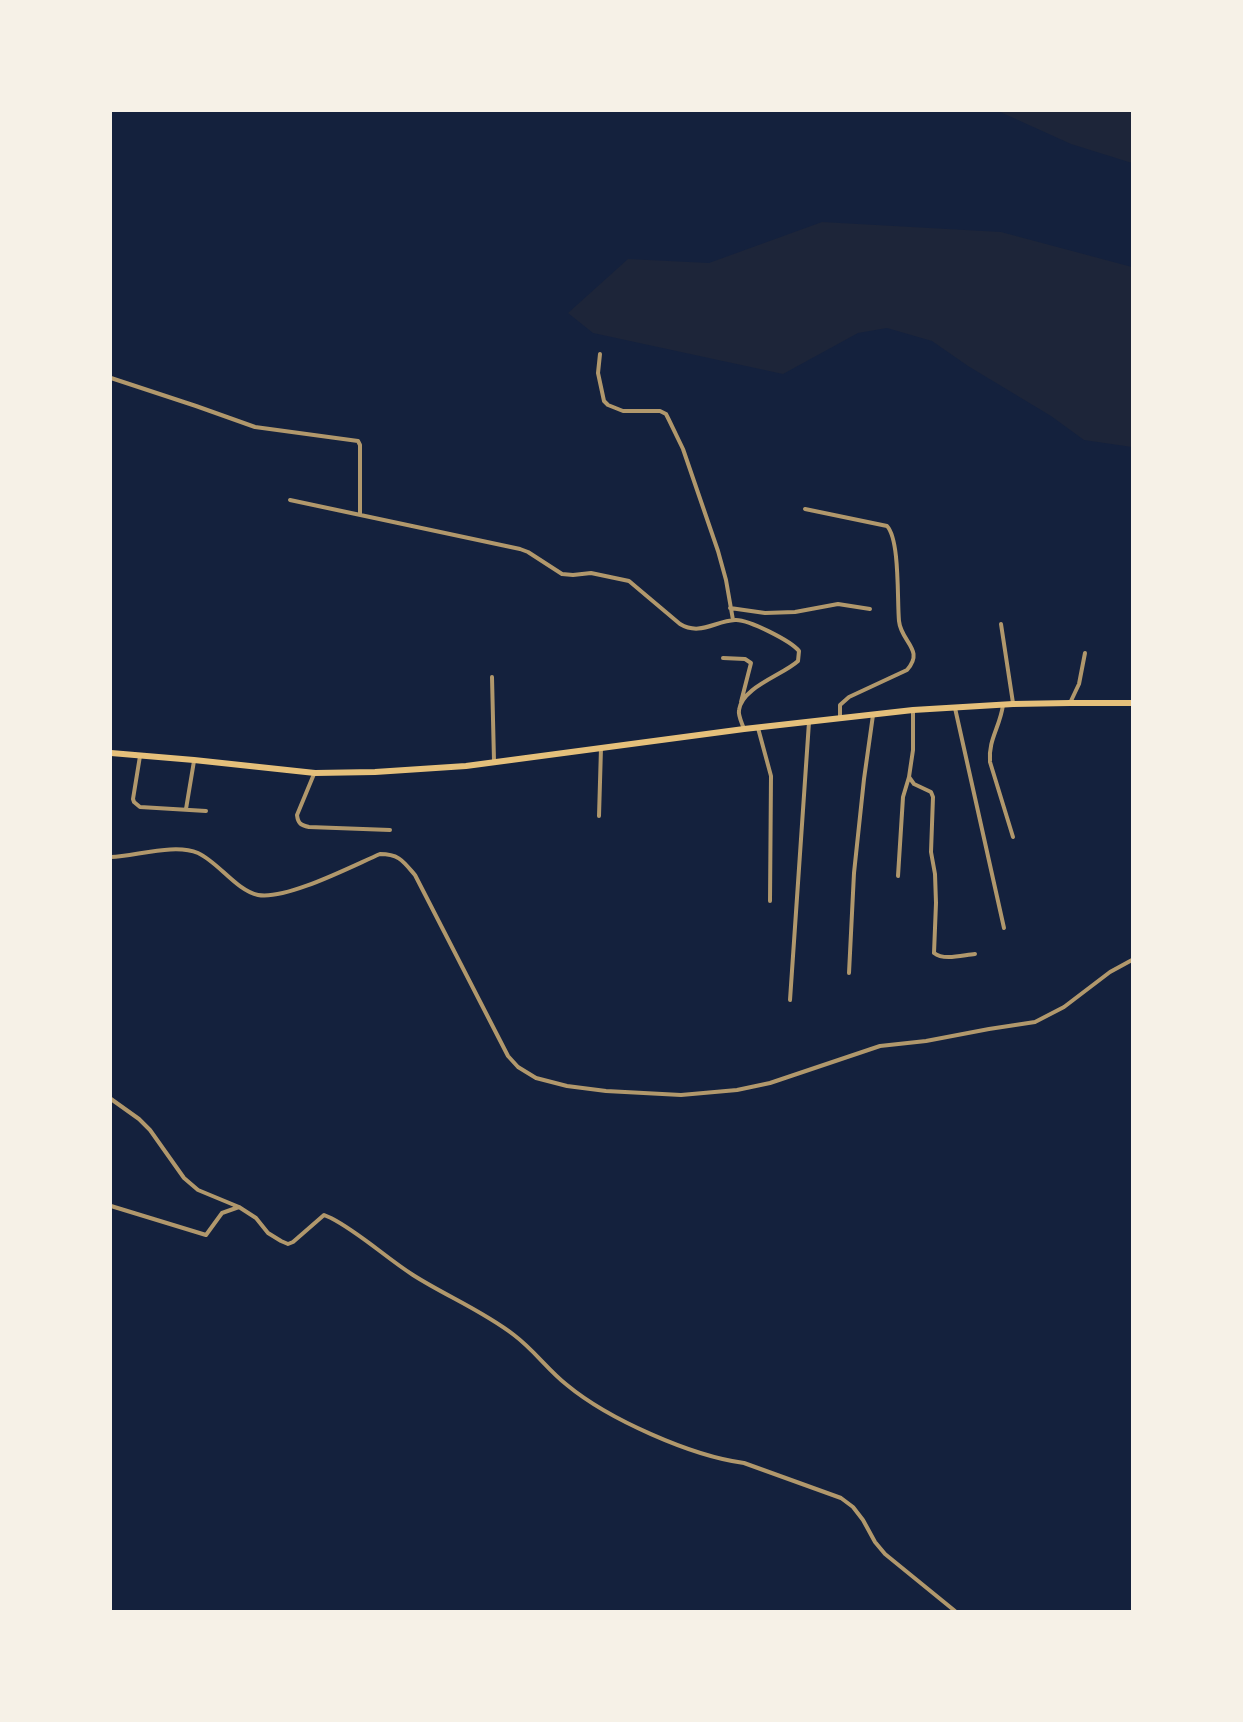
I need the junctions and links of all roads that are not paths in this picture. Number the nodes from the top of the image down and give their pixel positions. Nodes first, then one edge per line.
1 (600, 354) dead end
2 (111, 378) edge
3 (290, 500) dead end
4 (805, 510) dead end
5 (360, 514) junction
6 (730, 608) junction
7 (870, 609) dead end
8 (733, 620) junction
9 (1001, 624) dead end
10 (1085, 653) dead end
11 (723, 658) dead end
12 (492, 677) dead end
13 (1070, 702) junction
14 (1132, 703) edge
15 (1014, 704) junction
16 (1003, 705) junction
17 (740, 706) junction
18 (955, 708) junction
19 (913, 710) junction
20 (873, 715) junction
21 (840, 718) junction
22 (809, 722) junction
23 (758, 728) junction
24 (744, 729) junction
25 (601, 748) junction
26 (111, 753) edge
27 (140, 756) junction
28 (194, 760) junction
29 (494, 762) junction
30 (315, 773) junction
31 (909, 777) junction
32 (186, 809) junction
33 (206, 811) dead end
34 (599, 816) dead end
35 (390, 830) dead end
36 (1013, 837) dead end
37 (111, 857) edge
38 (898, 876) dead end
39 (770, 901) dead end
40 (1004, 928) dead end
41 (975, 954) dead end
42 (1132, 960) edge
43 (849, 973) dead end
44 (790, 1000) dead end
45 (111, 1099) edge
46 (111, 1206) edge
47 (239, 1207) junction
48 (955, 1611) edge

1 - 6 street
2 - 5 street
3 - 5 street
4 - 21 street
5 - 8 street
6 - 7 street
6 - 8 street
8 - 17 street
9 - 15 street
10 - 13 street
11 - 17 street
12 - 29 street
13 - 14 main road
13 - 15 main road
15 - 16 main road
16 - 18 main road
16 - 36 street
17 - 24 street
18 - 19 main road
18 - 40 street
19 - 20 main road
19 - 31 street
20 - 21 main road
20 - 43 street
21 - 22 main road
22 - 23 main road
22 - 44 street
23 - 24 main road
23 - 39 street
24 - 25 main road
25 - 29 main road
25 - 34 street
26 - 27 main road
27 - 28 main road
27 - 32 street
28 - 30 main road
28 - 32 street
29 - 30 main road
30 - 35 street
31 - 38 street
31 - 41 street
32 - 33 street
37 - 42 street
45 - 47 street
46 - 47 street
47 - 48 street

